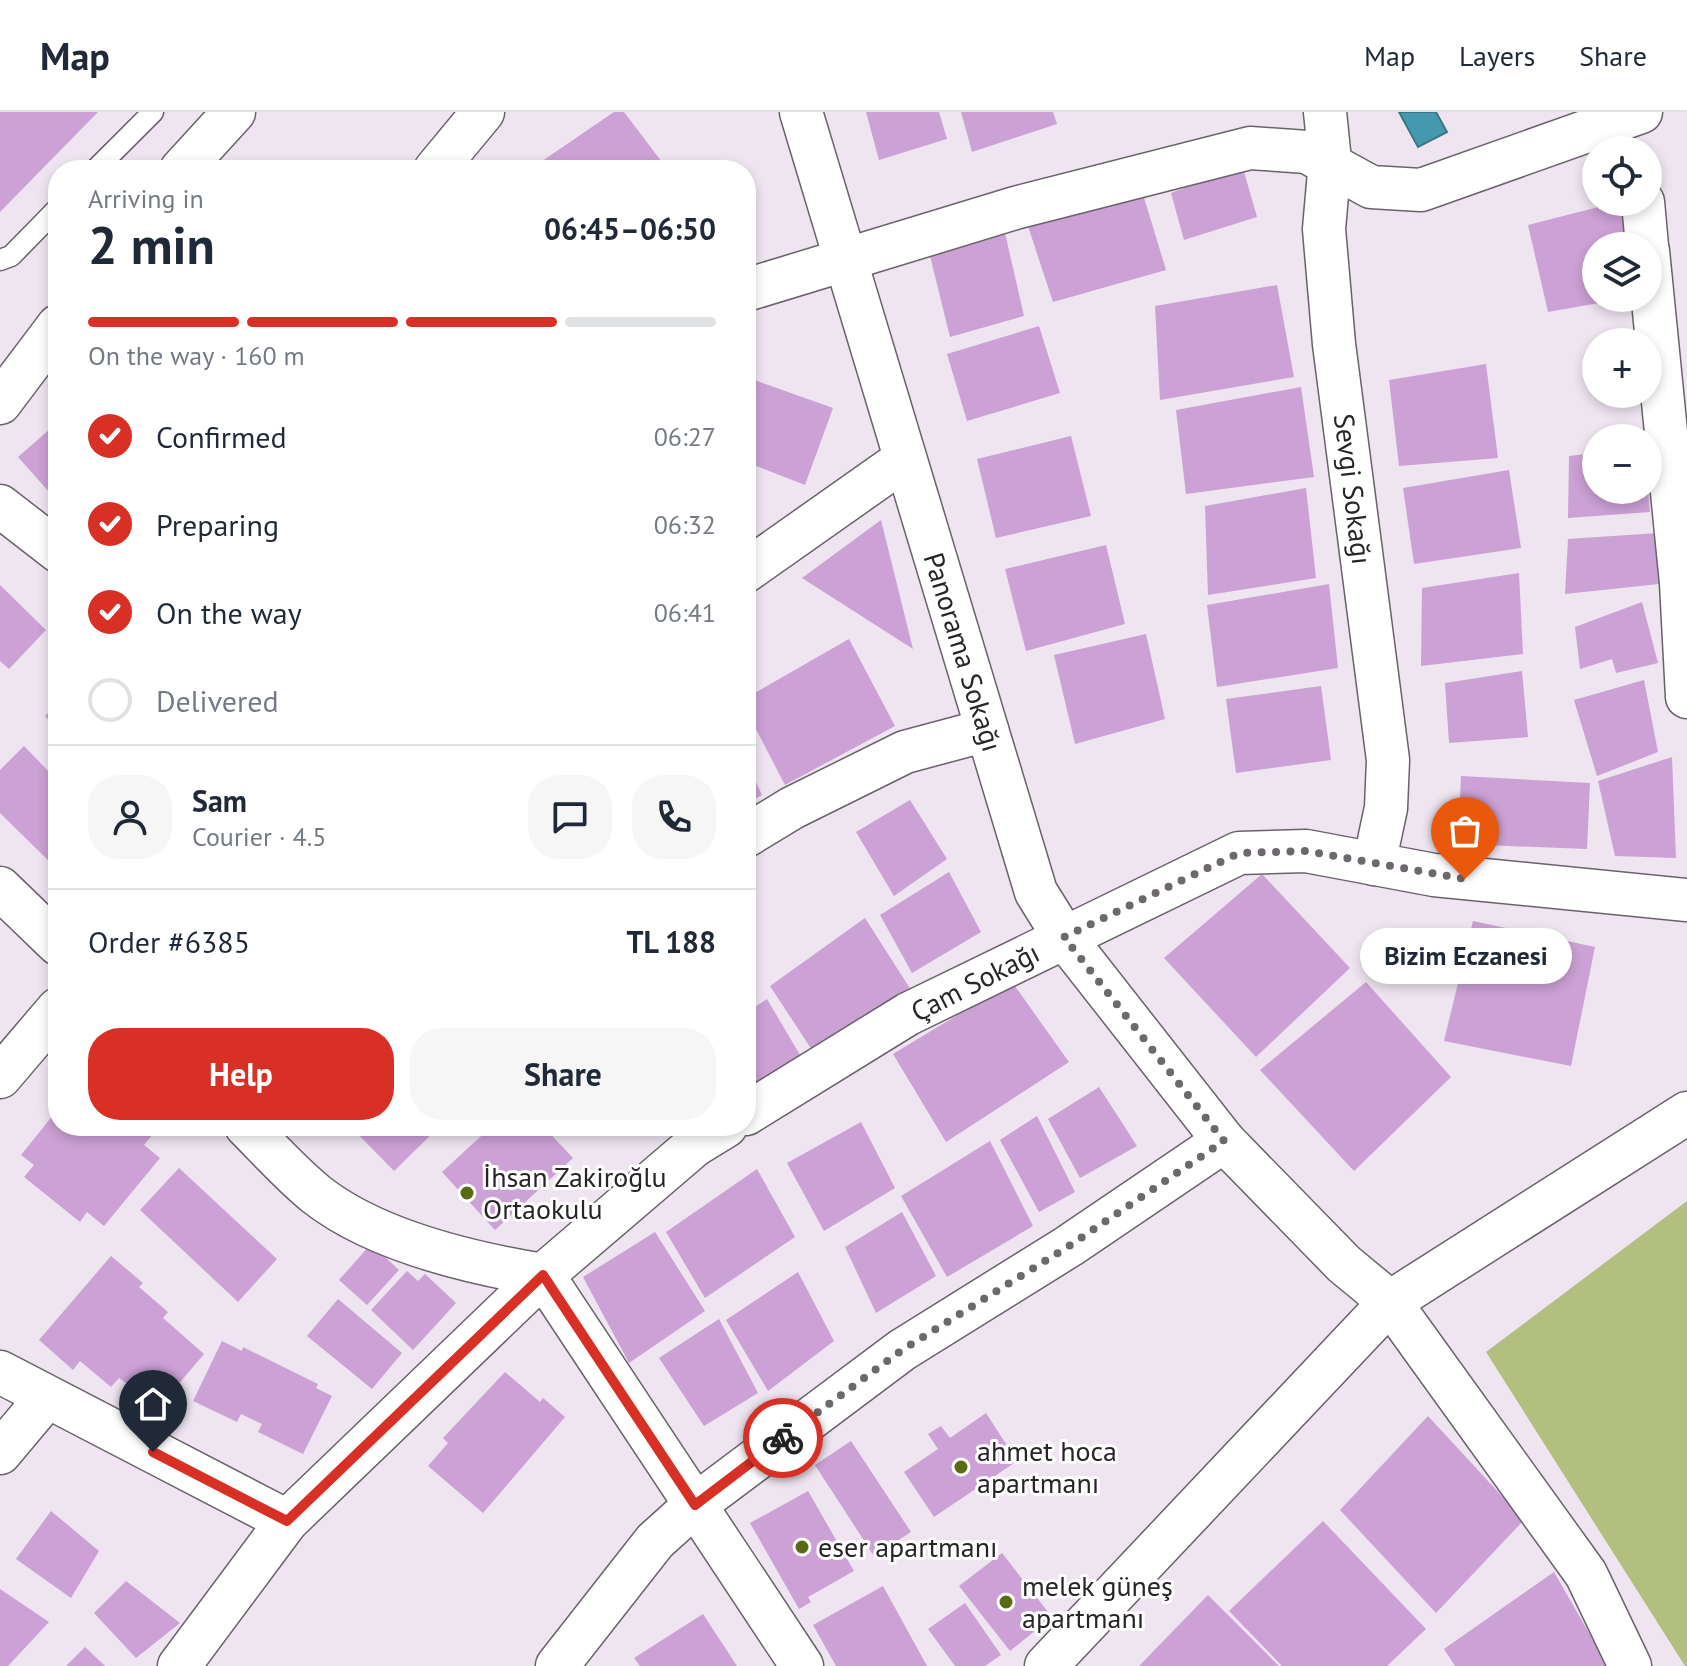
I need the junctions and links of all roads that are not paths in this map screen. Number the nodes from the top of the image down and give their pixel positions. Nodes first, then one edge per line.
1 (153, 112) edge
2 (483, 112) edge
3 (801, 112) edge
4 (1325, 112) edge
5 (223, 116) edge
6 (1637, 126) edge
7 (105, 160) edge
8 (189, 160) edge
9 (443, 160) edge
10 (1330, 161) junction
11 (48, 218) edge
12 (845, 258) junction
13 (0, 260) edge
14 (756, 287) edge
15 (1654, 312) edge
16 (48, 339) edge
17 (0, 403) edge
18 (905, 459) junction
19 (0, 506) edge
20 (48, 543) edge
21 (756, 564) edge
22 (1687, 697) edge
23 (987, 730) junction
24 (756, 830) edge
25 (1374, 864) junction
26 (0, 888) edge
27 (1687, 900) edge
28 (48, 934) edge
29 (1064, 937) junction
30 (48, 1021) edge
31 (0, 1077) edge
32 (756, 1108) edge
33 (1687, 1113) edge
34 (256, 1136) edge
35 (710, 1136) edge
36 (1224, 1141) junction
37 (543, 1275) junction
38 (1390, 1302) junction
39 (0, 1372) edge
40 (47, 1397) junction
41 (0, 1453) edge
42 (695, 1505) junction
43 (287, 1521) junction
44 (179, 1666) edge
45 (557, 1666) edge
46 (802, 1666) edge
47 (1046, 1666) edge
48 (1630, 1666) edge

1 - 7 lane
2 - 9 street
3 - 12 street, Panorama Sokağı
4 - 10 street, Sevgi Sokağı
5 - 8 street
6 - 10 street
10 - 12 street
10 - 25 street, Sevgi Sokağı
11 - 13 lane
12 - 14 street
12 - 18 street, Panorama Sokağı
15 - 22 street
16 - 17 street
18 - 21 street
18 - 23 street, Panorama Sokağı
19 - 20 street
23 - 24 street
23 - 29 street, Panorama Sokağı
25 - 27 street, Çam Sokağı
25 - 29 street, Çam Sokağı
26 - 28 street
29 - 32 street, Çam Sokağı
29 - 36 street, Panorama Sokağı
30 - 31 street
33 - 38 street
34 - 37 street
35 - 37 street
36 - 38 street, Panorama Sokağı
36 - 42 street
37 - 42 street
37 - 43 street
38 - 47 street
38 - 48 street, Panorama Sokağı
39 - 40 street
40 - 41 street
40 - 43 street
42 - 45 street
42 - 46 street
43 - 44 street

